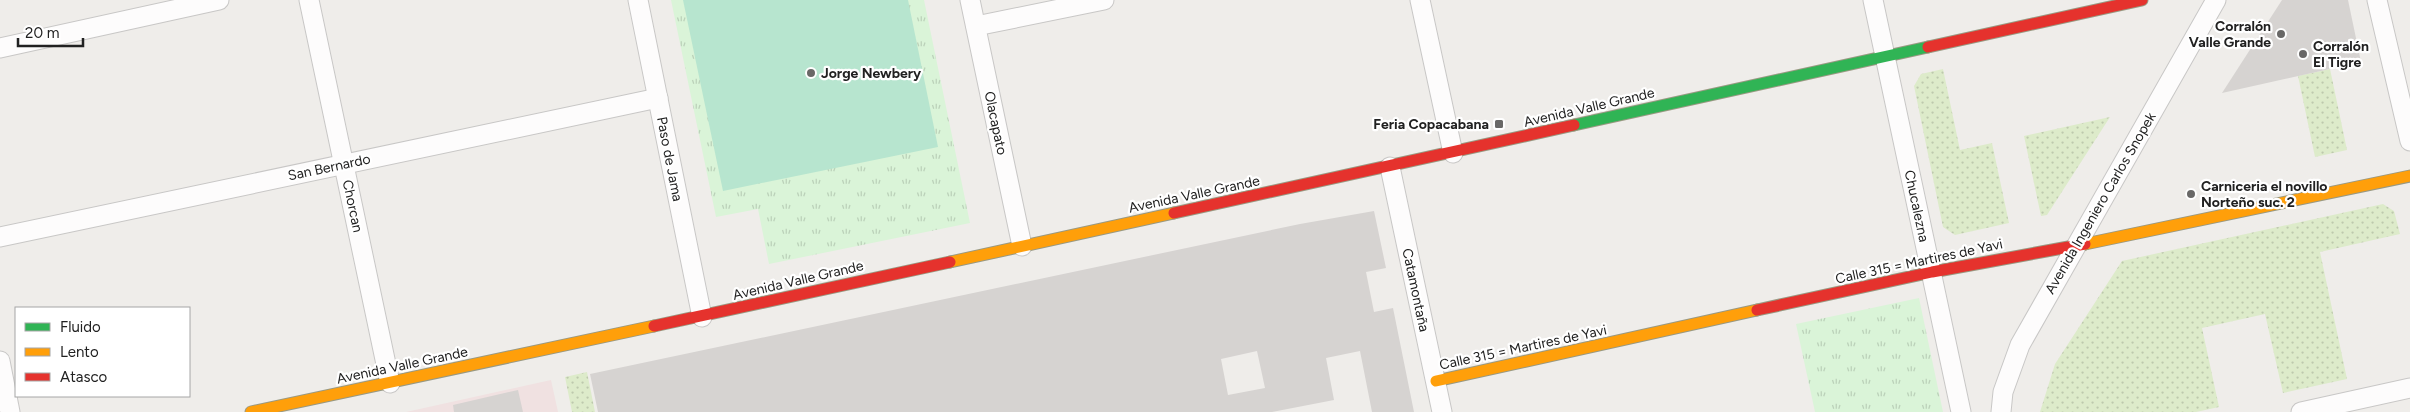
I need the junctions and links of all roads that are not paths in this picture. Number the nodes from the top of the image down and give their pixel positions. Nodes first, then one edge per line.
1 (219, 0) edge
2 (310, 0) edge
3 (638, 0) edge
4 (970, 0) edge
5 (1104, 0) edge
6 (1420, 0) edge
7 (1872, 0) edge
8 (2142, 0) edge
9 (2216, 0) edge
10 (2377, 0) edge
11 (976, 26) junction
12 (0, 48) edge
13 (1885, 56) junction
14 (658, 98) junction
15 (2410, 141) edge
16 (1453, 153) junction
17 (344, 164) junction
18 (1390, 167) junction
19 (2410, 176) edge
20 (0, 237) edge
21 (1022, 246) junction
22 (2075, 246) junction
23 (1932, 272) junction
24 (702, 317) junction
25 (0, 361) edge
26 (1436, 381) junction
27 (390, 383) junction
28 (2410, 388) edge
29 (10, 412) edge
30 (251, 412) edge
31 (1442, 412) edge
32 (1961, 412) edge
33 (2001, 412) edge
34 (2301, 412) edge

1 - 12 street
2 - 17 street, Chorcan
3 - 14 street, Paso de Jama
4 - 11 street, Olacapato
5 - 11 street
6 - 16 street
7 - 13 street, Chucalezna
8 - 13 street, Avenida Valle Grande
9 - 22 street, Avenida Ingeniero Carlos Snopek
10 - 15 street
11 - 21 street, Olacapato
13 - 16 street, Avenida Valle Grande
13 - 23 street, Chucalezna
14 - 17 street, San Bernardo
14 - 24 street, Paso de Jama
16 - 18 street, Avenida Valle Grande
17 - 20 street, San Bernardo
17 - 27 street, Chorcan
18 - 21 street, Avenida Valle Grande
18 - 26 street, Catamontaña
19 - 22 street, Calle 315 = Martires de Yavi
21 - 24 street, Avenida Valle Grande
22 - 23 street, Calle 315 = Martires de Yavi
22 - 33 street, Avenida Ingeniero Carlos Snopek
23 - 26 street, Calle 315 = Martires de Yavi
23 - 32 street, Chucalezna
24 - 27 street, Avenida Valle Grande
25 - 29 street
26 - 31 street, Catamontaña
27 - 30 street, Avenida Valle Grande
28 - 34 street

